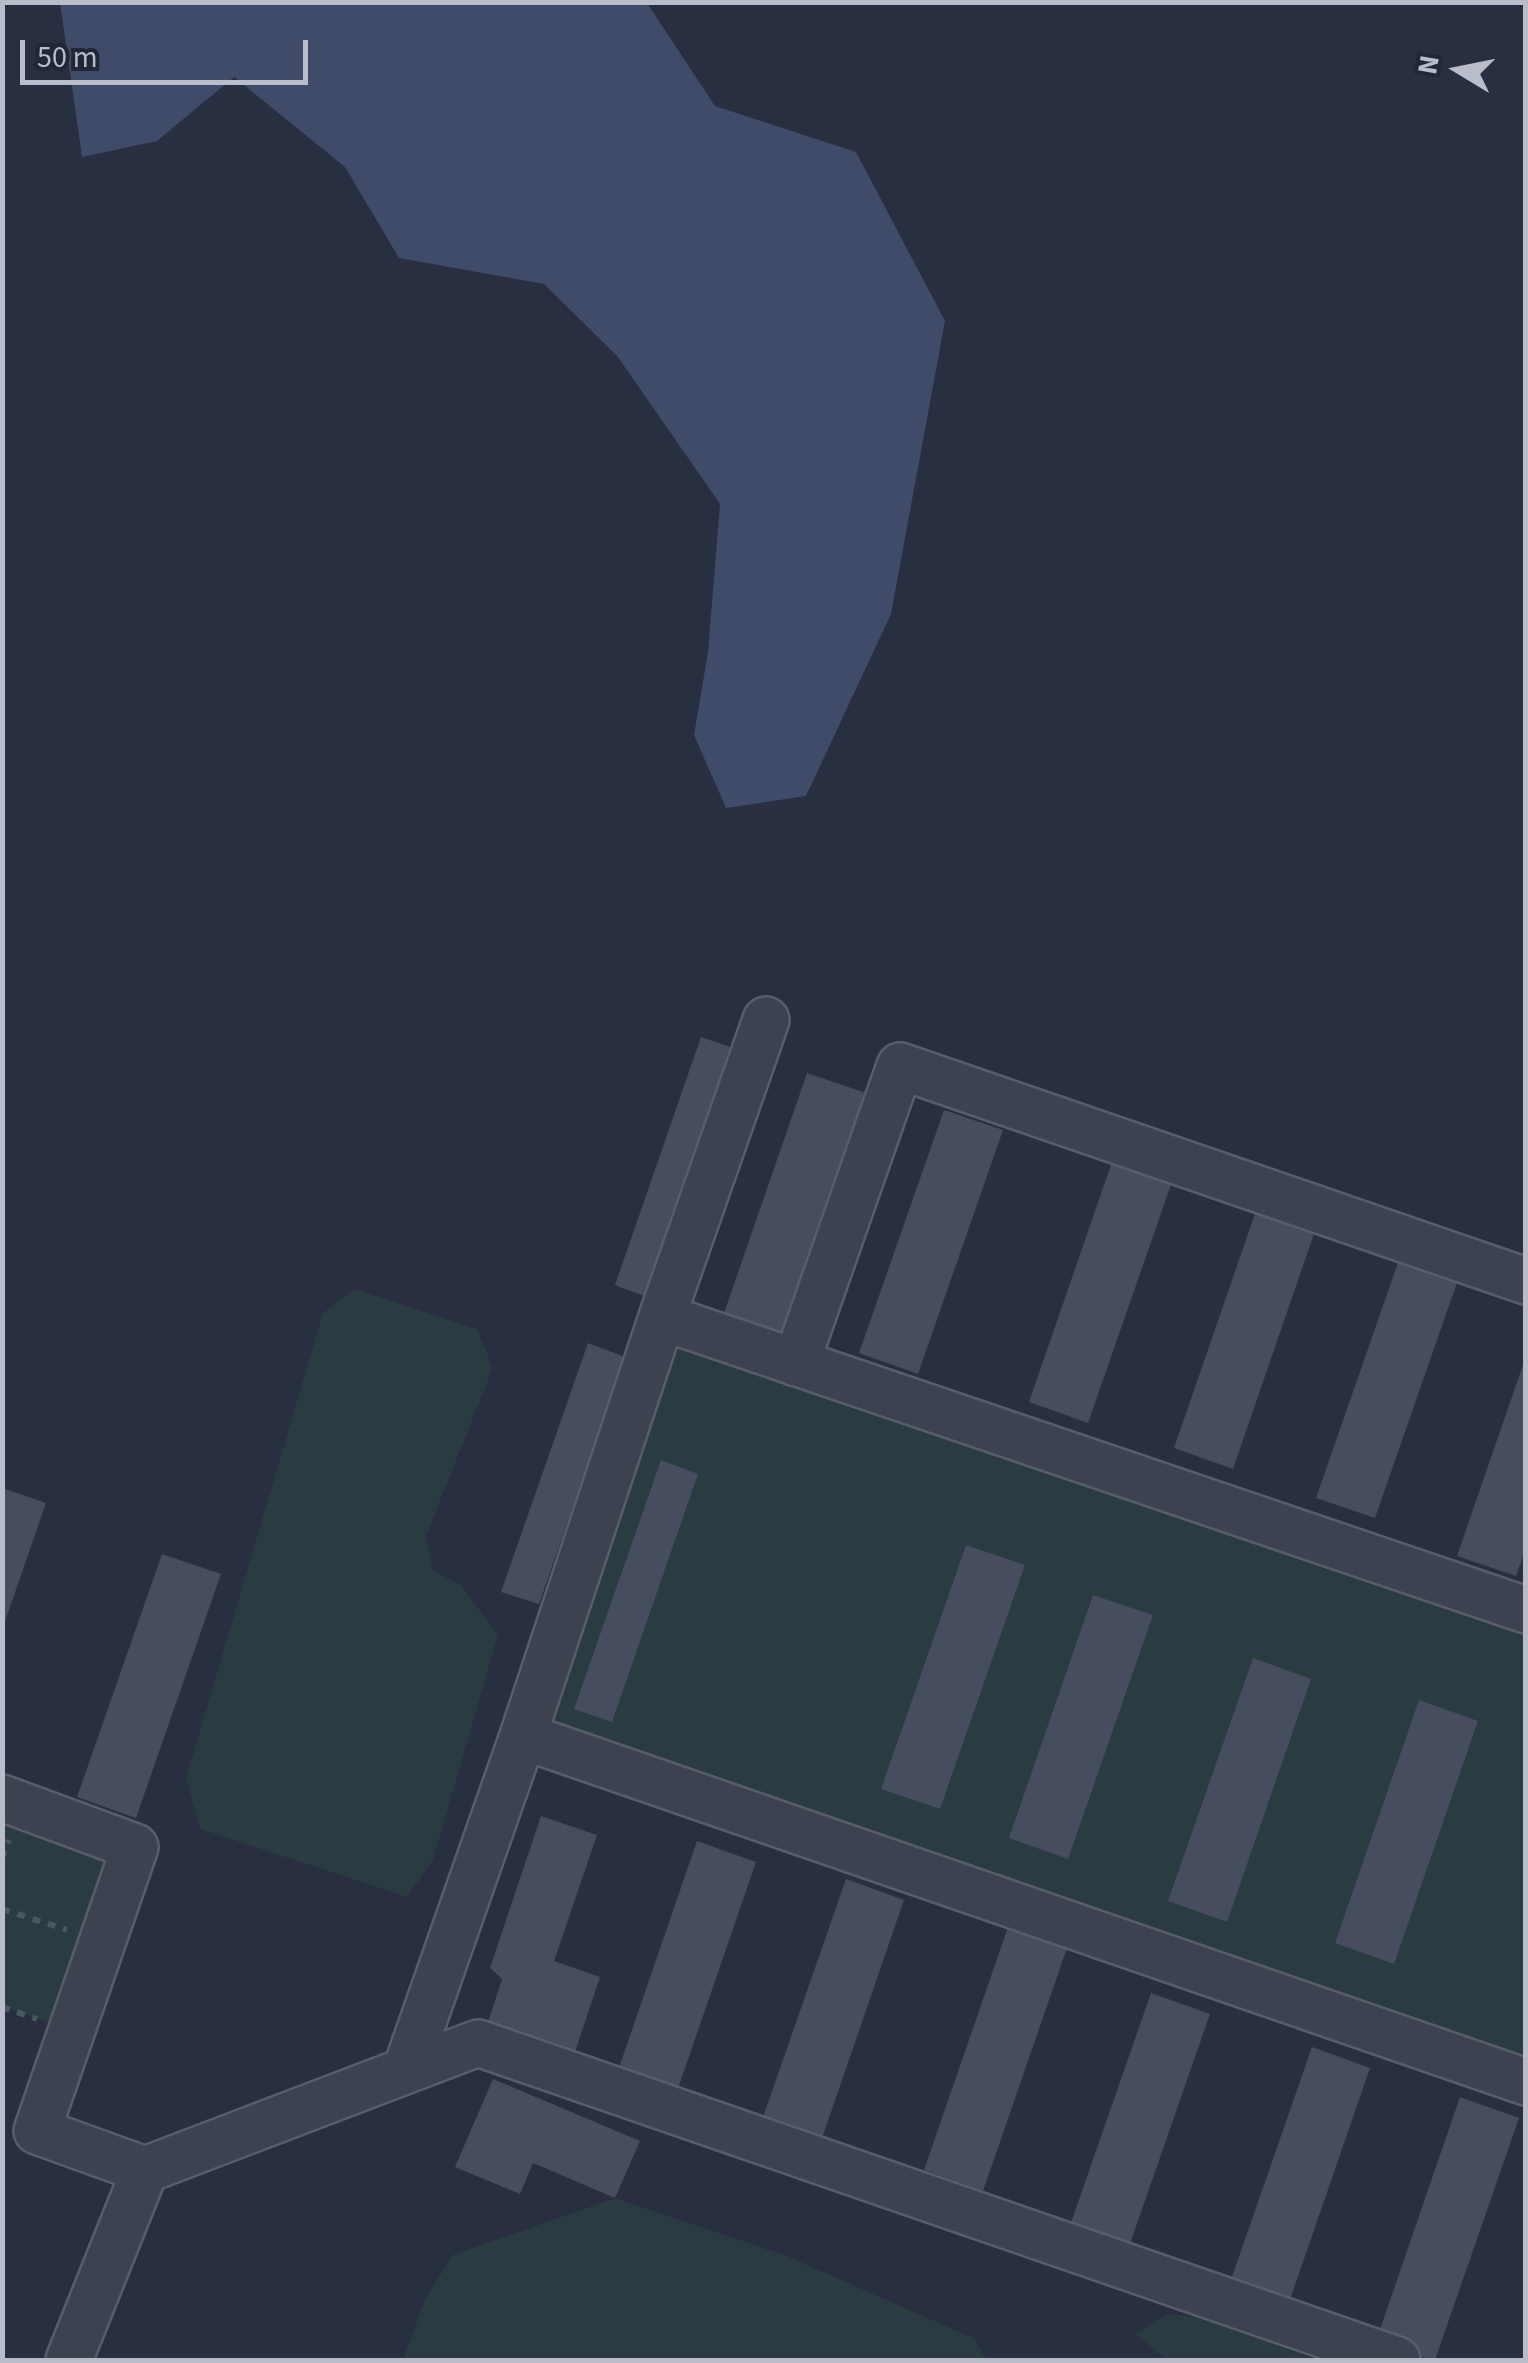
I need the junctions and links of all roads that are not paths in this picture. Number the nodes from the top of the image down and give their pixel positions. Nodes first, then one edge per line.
1 (766, 1020) dead end
2 (1526, 1281) edge
3 (662, 1318) junction
4 (796, 1363) junction
5 (1526, 1610) edge
6 (524, 1736) junction
7 (2, 1798) edge
8 (406, 2070) junction
9 (1526, 2082) edge
10 (145, 2170) junction
11 (70, 2360) edge
12 (1397, 2360) edge

1 - 3 lane
2 - 4 lane
3 - 4 lane
3 - 6 lane
4 - 5 lane
6 - 8 lane
6 - 9 lane
7 - 10 lane
8 - 10 lane
8 - 12 lane
10 - 11 lane

